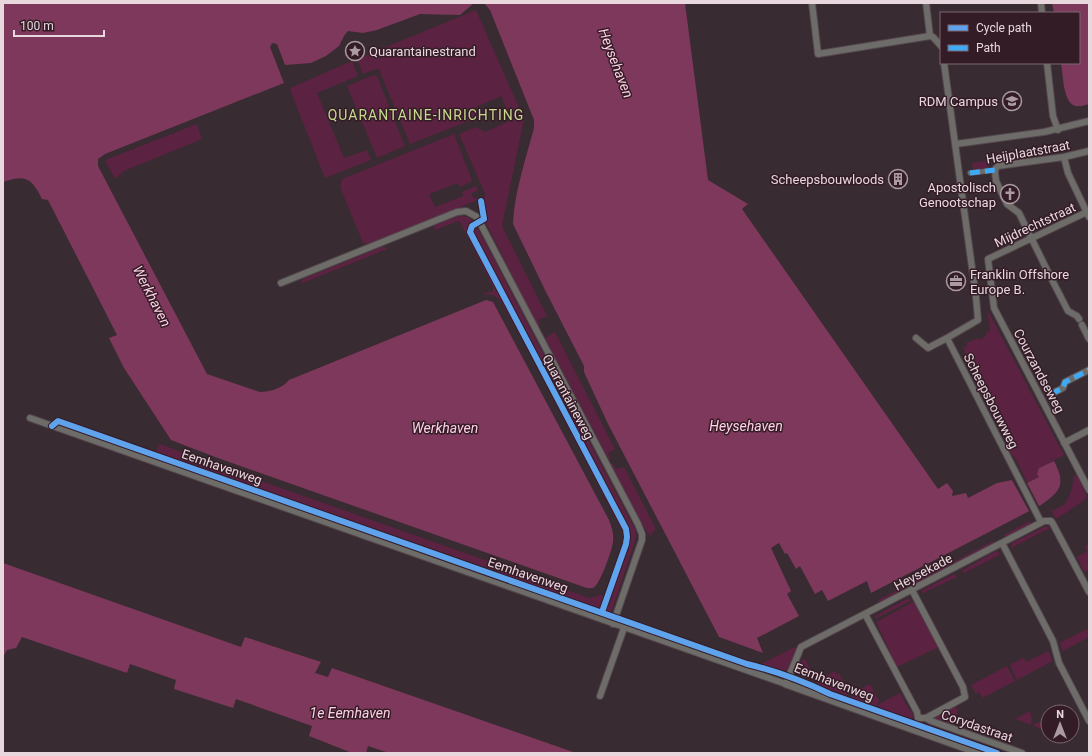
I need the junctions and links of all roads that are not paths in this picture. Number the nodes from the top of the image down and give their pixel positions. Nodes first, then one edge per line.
1 (812, 3) edge
2 (926, 3) edge
3 (930, 36) junction
4 (940, 45) edge
5 (944, 64) edge
6 (1047, 64) edge
7 (1089, 121) edge
8 (1058, 130) junction
9 (956, 144) junction
10 (1089, 151) edge
11 (1064, 158) junction
12 (995, 170) junction
13 (970, 173) dead end
14 (1088, 214) edge
15 (1031, 238) junction
16 (990, 258) joint
17 (281, 283) dead end
18 (916, 338) dead end
19 (947, 338) junction
20 (1089, 339) edge
21 (1089, 370) edge
22 (1051, 394) dead end
23 (30, 418) dead end
24 (1089, 430) edge
25 (1064, 443) junction
26 (1089, 490) edge
27 (1041, 522) junction
28 (1002, 543) junction
29 (912, 590) junction
30 (1089, 592) edge
31 (865, 614) junction
32 (613, 624) junction
33 (624, 628) junction
34 (786, 684) junction
35 (600, 696) dead end
36 (918, 718) junction
37 (926, 718) junction
38 (1089, 721) edge
39 (914, 730) junction
40 (980, 753) edge
41 (1022, 753) edge

1 - 3 street
2 - 3 street
3 - 4 street
5 - 9 street
6 - 8 street
7 - 8 street
8 - 9 street
9 - 19 street
10 - 11 street, Heijplaatstraat
11 - 12 street, Heijplaatstraat
11 - 14 street
12 - 13 street, Heijplaatstraat
12 - 15 street
14 - 15 street, Mijdrechtstraat
15 - 16 street, Mijdrechtstraat
15 - 20 street
16 - 25 street, Courzandseweg
17 - 32 street, Quarantaineweg
18 - 19 street
19 - 27 street, Scheepsbouwweg
21 - 22 street
23 - 32 street, Eemhavenweg
24 - 25 street
25 - 26 street, Courzandseweg
27 - 28 street, Heysekade
27 - 30 street
28 - 29 street, Heysekade
28 - 38 street
29 - 31 street, Heysekade
29 - 37 street
31 - 34 street, Heysekade
31 - 36 street
32 - 33 street, Eemhavenweg
33 - 34 street, Eemhavenweg
33 - 35 street
34 - 39 street, Eemhavenweg
36 - 37 street
36 - 39 street
37 - 41 street, Corydastraat
39 - 40 street, Eemhavenweg

